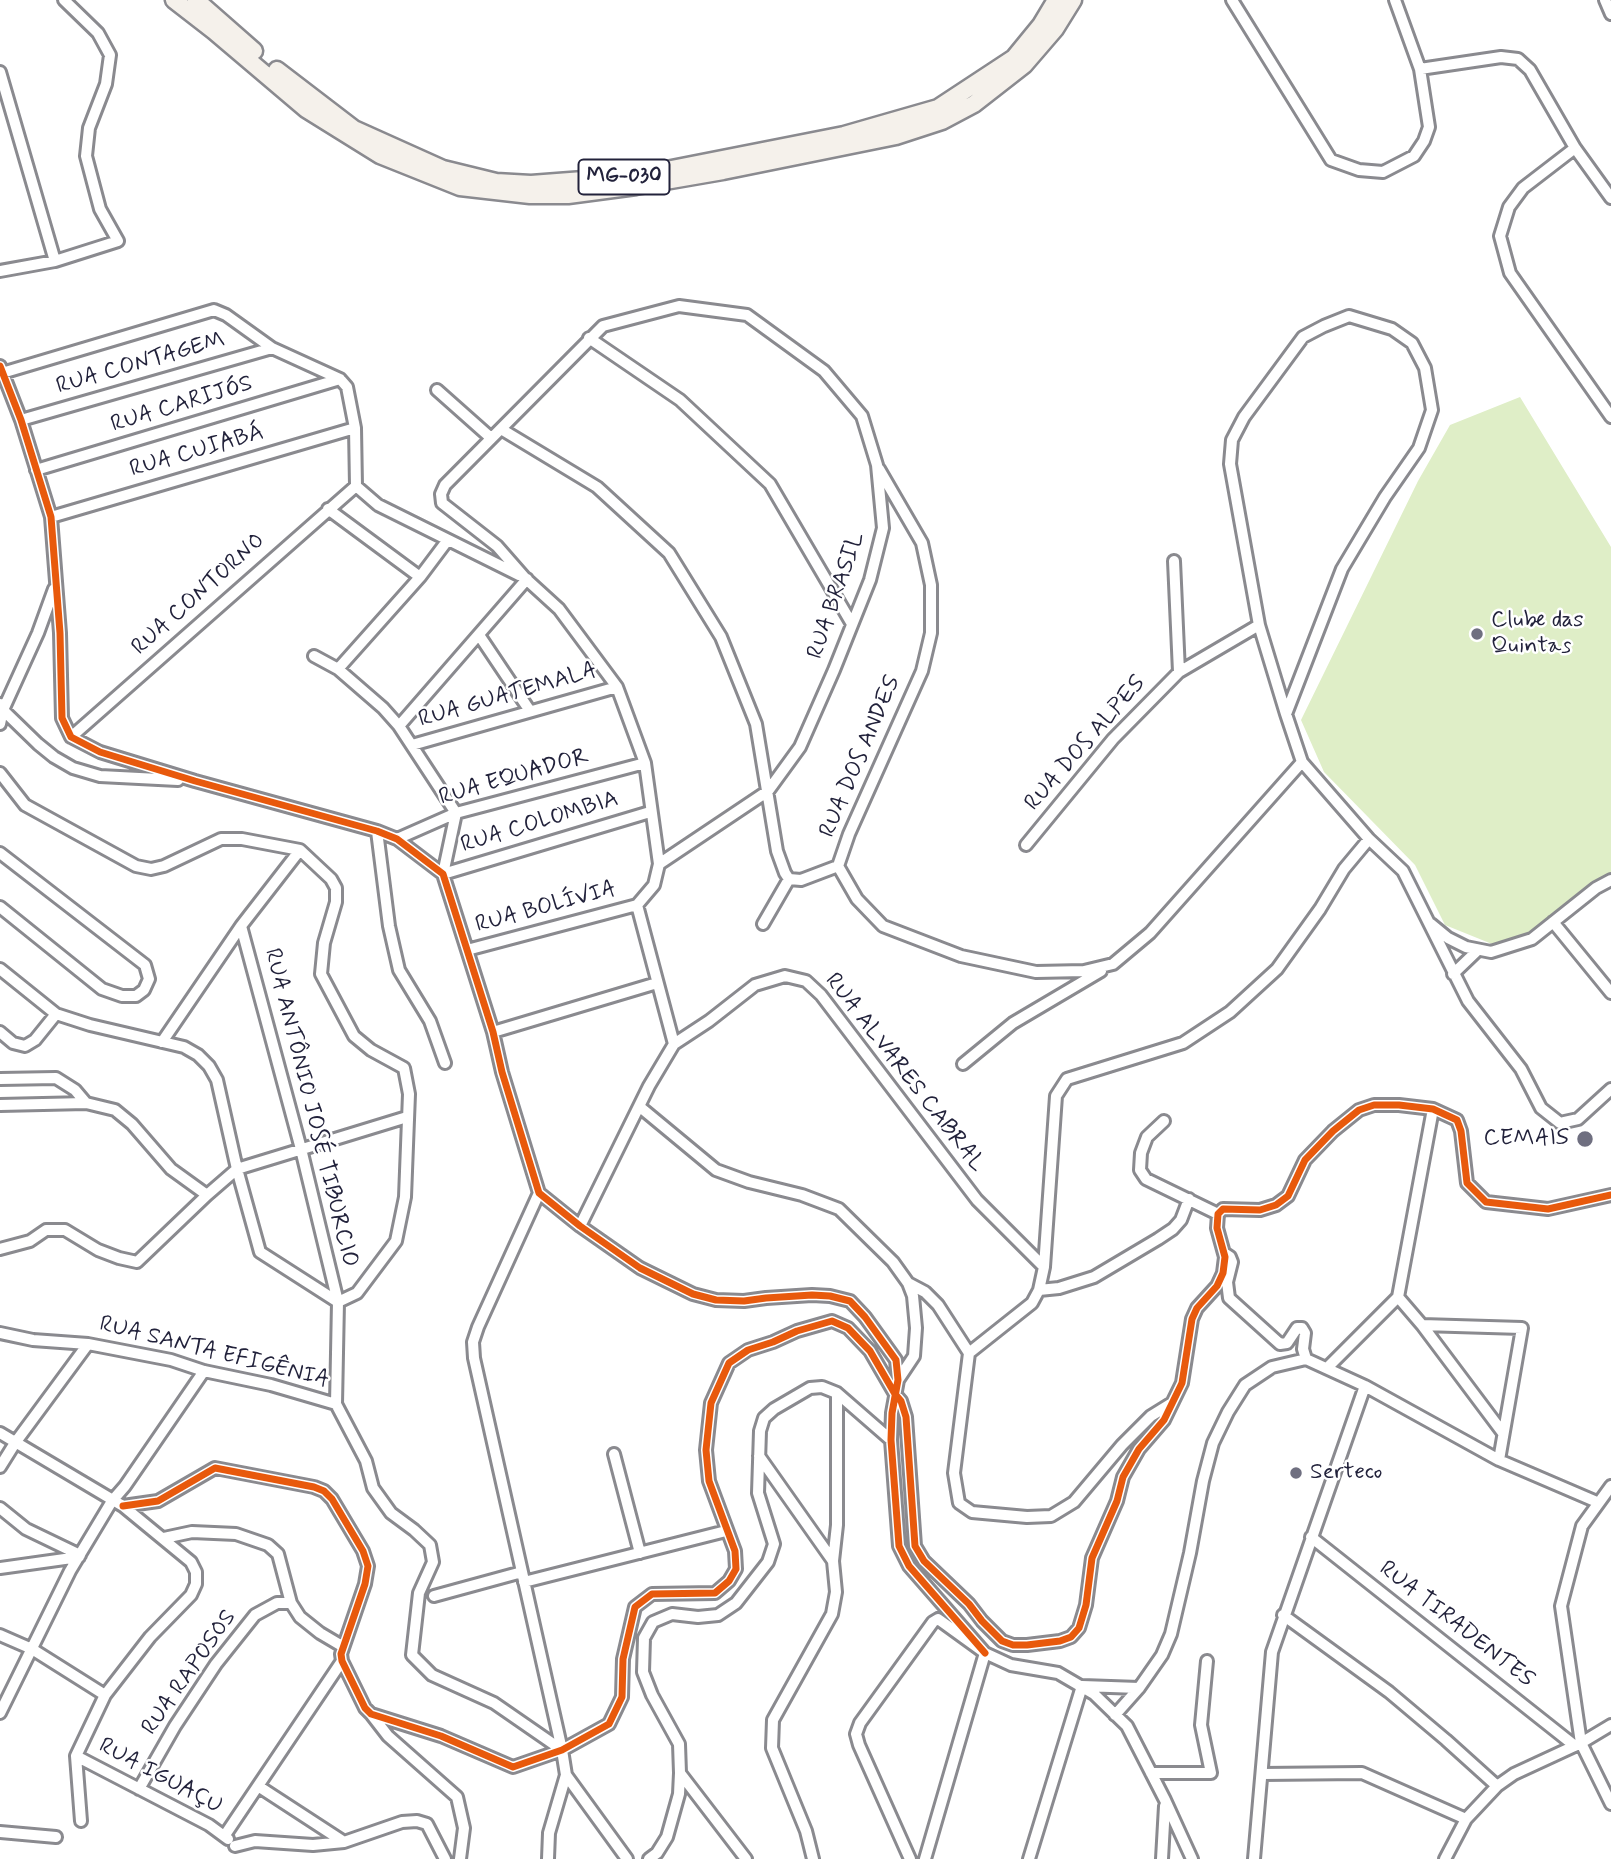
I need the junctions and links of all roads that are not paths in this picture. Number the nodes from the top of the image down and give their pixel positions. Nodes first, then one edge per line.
1 (64, 0) edge
2 (174, 0) edge
3 (196, 0) edge
4 (1056, 0) edge
5 (1073, 0) edge
6 (1232, 0) edge
7 (1395, 0) edge
8 (1605, 0) edge
9 (1611, 15) edge
10 (1420, 69) junction
11 (0, 72) edge
12 (1575, 148) junction
13 (1611, 198) edge
14 (55, 261) junction
15 (0, 271) edge
16 (589, 338) junction
17 (272, 348) junction
18 (1, 370) edge
19 (340, 379) junction
20 (437, 390) dead end
21 (1611, 417) edge
22 (21, 420) junction
23 (355, 428) junction
24 (501, 429) junction
25 (491, 438) junction
26 (877, 466) junction
27 (36, 470) junction
28 (356, 486) junction
29 (328, 509) junction
30 (51, 517) junction
31 (447, 541) junction
32 (1174, 561) dead end
33 (420, 577) junction
34 (526, 579) junction
35 (57, 583) junction
36 (852, 624) junction
37 (1259, 625) junction
38 (38, 633) junction
39 (60, 633) junction
40 (479, 635) junction
41 (314, 656) dead end
42 (338, 670) junction
43 (1179, 672) junction
44 (617, 687) junction
45 (2, 707) edge
46 (530, 711) junction
47 (1286, 713) junction
48 (0, 724) edge
49 (400, 726) junction
50 (71, 737) junction
51 (412, 745) junction
52 (1303, 762) junction
53 (645, 763) junction
54 (0, 773) edge
55 (195, 781) junction
56 (768, 791) junction
57 (649, 811) junction
58 (456, 813) junction
59 (377, 831) junction
60 (397, 839) junction
61 (1369, 839) junction
62 (1026, 845) dead end
63 (300, 850) junction
64 (0, 853) edge
65 (659, 864) junction
66 (838, 866) junction
67 (443, 874) junction
68 (789, 879) junction
69 (1611, 880) edge
70 (637, 905) junction
71 (0, 907) edge
72 (1429, 922) junction
73 (1553, 922) junction
74 (763, 924) dead end
75 (242, 926) junction
76 (467, 950) junction
77 (1478, 950) junction
78 (1113, 964) junction
79 (0, 968) edge
80 (1453, 974) junction
81 (657, 983) junction
82 (1611, 993) edge
83 (56, 1014) junction
84 (0, 1032) edge
85 (493, 1032) junction
86 (162, 1042) junction
87 (674, 1044) junction
88 (445, 1063) dead end
89 (962, 1064) dead end
90 (0, 1079) edge
91 (1611, 1089) edge
92 (86, 1102) junction
93 (0, 1105) edge
94 (640, 1107) junction
95 (1433, 1110) junction
96 (407, 1117) junction
97 (1164, 1121) dead end
98 (301, 1149) junction
99 (237, 1169) junction
100 (539, 1193) junction
101 (207, 1195) junction
102 (1611, 1195) edge
103 (1189, 1199) junction
104 (1218, 1214) junction
105 (580, 1226) junction
106 (0, 1250) edge
107 (1224, 1253) junction
108 (1044, 1267) junction
109 (908, 1283) junction
110 (1039, 1290) junction
111 (1398, 1297) junction
112 (338, 1301) junction
113 (1422, 1325) junction
114 (0, 1334) edge
115 (88, 1344) junction
116 (969, 1353) junction
117 (1306, 1359) junction
118 (1327, 1368) junction
119 (204, 1371) junction
120 (898, 1380) junction
121 (1365, 1387) junction
122 (837, 1393) junction
123 (895, 1394) junction
124 (1173, 1402) junction
125 (336, 1404) junction
126 (0, 1433) edge
127 (1503, 1433) junction
128 (891, 1440) junction
129 (15, 1443) junction
130 (614, 1454) dead end
131 (759, 1456) junction
132 (1499, 1460) junction
133 (0, 1467) edge
134 (1611, 1486) edge
135 (112, 1501) junction
136 (1597, 1502) junction
137 (123, 1506) junction
138 (0, 1508) edge
139 (726, 1531) junction
140 (1311, 1537) junction
141 (164, 1538) junction
142 (640, 1553) junction
143 (79, 1556) junction
144 (833, 1561) junction
145 (0, 1568) edge
146 (523, 1577) junction
147 (435, 1596) dead end
148 (291, 1603) junction
149 (1283, 1615) junction
150 (0, 1635) edge
151 (342, 1646) junction
152 (32, 1649) junction
153 (985, 1653) junction
154 (342, 1661) junction
155 (1207, 1661) dead end
156 (1082, 1686) junction
157 (1139, 1688) junction
158 (105, 1695) junction
159 (0, 1713) edge
160 (371, 1714) junction
161 (1115, 1715) junction
162 (1611, 1725) edge
163 (1578, 1744) junction
164 (562, 1751) junction
165 (76, 1756) junction
166 (680, 1773) junction
167 (1151, 1773) junction
168 (1262, 1773) junction
169 (566, 1775) junction
170 (258, 1786) junction
171 (1497, 1786) junction
172 (139, 1789) junction
173 (1166, 1800) junction
174 (1611, 1804) edge
175 (1466, 1819) junction
176 (81, 1821) dead end
177 (0, 1832) edge
178 (225, 1835) junction
179 (56, 1837) dead end
180 (344, 1842) junction
181 (234, 1846) junction
182 (236, 1859) edge
183 (445, 1859) edge
184 (460, 1859) edge
185 (548, 1859) edge
186 (627, 1859) edge
187 (649, 1859) edge
188 (746, 1859) edge
189 (813, 1859) edge
190 (910, 1859) edge
191 (925, 1859) edge
192 (1029, 1859) edge
193 (1162, 1859) edge
194 (1192, 1859) edge
195 (1254, 1859) edge
196 (1444, 1859) edge

1 - 14 street
2 - 5 highway, MG-030
3 - 4 highway, MG-030
6 - 10 street
7 - 10 street
8 - 9 street
10 - 12 street
11 - 14 street
12 - 13 street
12 - 21 street
14 - 15 street
16 - 24 street, RUA BRASIL
16 - 26 street, RUA BRASIL
16 - 36 street
17 - 18 street, RUA CONTAGEM
17 - 19 street
17 - 22 street, RUA CONTAGEM
18 - 22 street
19 - 23 street
19 - 27 street, RUA CARIJÓS
20 - 25 street
22 - 27 street
23 - 28 street
23 - 30 street, RUA CUIABÁ
24 - 25 street, RUA BRASIL
24 - 56 street
25 - 34 street, RUA BRASIL
26 - 36 street, RUA BRASIL
26 - 66 street, RUA DOS ANDES
27 - 30 street
28 - 29 street, RUA CONTORNO
28 - 31 street
29 - 33 street
29 - 50 street, RUA CONTORNO
30 - 35 street
31 - 33 street
31 - 34 street
32 - 43 street, RUA DOS ALPES
33 - 42 street
34 - 40 street
34 - 44 street
35 - 38 street
35 - 39 street
36 - 56 street, RUA BRASIL
37 - 43 street, RUA DOS ALPES
37 - 47 street
37 - 47 street
38 - 39 street
38 - 45 street
39 - 50 street
40 - 46 street
40 - 49 street
41 - 42 street
42 - 49 street
43 - 62 street, RUA DOS ALPES
44 - 46 street, RUA GUATEMALA
44 - 53 street
45 - 48 street
45 - 55 street
46 - 51 street, RUA GUATEMALA
47 - 52 street
49 - 51 street
50 - 55 street
51 - 58 street
52 - 61 street
52 - 78 street, RUA DOS ANDES
53 - 57 street
53 - 58 street, RUA EQUADOR
54 - 63 street
55 - 59 street
56 - 65 street, RUA BRASIL
56 - 68 street
57 - 65 street
57 - 67 street, RUA COLOMBIA
58 - 60 street, RUA EQUADOR
58 - 67 street
59 - 60 street
59 - 88 street
60 - 67 street
61 - 72 street
61 - 108 street
63 - 75 street
63 - 96 street
64 - 71 street
65 - 70 street
66 - 68 street
66 - 78 street, RUA DOS ANDES
67 - 76 street
68 - 74 street
69 - 73 street
70 - 76 street, RUA BOLÍVIA
70 - 81 street
72 - 77 street
72 - 80 street
73 - 77 street
73 - 82 street
75 - 86 street
75 - 98 street, RUA ANTÔNIO JOSÉ TIBURCIO
76 - 85 street
77 - 80 street
78 - 89 street
79 - 83 street
80 - 91 street
81 - 85 street
81 - 87 street
83 - 84 street
83 - 86 street
85 - 100 street
86 - 99 street
87 - 94 street, RUA ALVARES CABRAL
87 - 108 street, RUA ALVARES CABRAL
90 - 92 street
92 - 93 street
92 - 101 street
94 - 105 street, RUA ALVARES CABRAL
94 - 109 street
95 - 102 street
95 - 104 street
95 - 111 street
96 - 98 street
96 - 112 street
97 - 103 street
98 - 99 street
98 - 112 street, RUA ANTÔNIO JOSÉ TIBURCIO
99 - 101 street
99 - 112 street
100 - 105 street
100 - 146 street
101 - 106 street
103 - 104 street
103 - 110 street
104 - 107 street
105 - 120 street
107 - 117 street
107 - 124 street
108 - 110 street
109 - 116 street
109 - 120 street
110 - 116 street
111 - 113 street
111 - 118 street
112 - 125 street, RUA ANTÔNIO JOSÉ TIBURCIO
113 - 127 street
113 - 127 street
114 - 115 street, RUA SANTA EFIGÊNIA
115 - 119 street, RUA SANTA EFIGÊNIA
115 - 129 street
116 - 124 street
117 - 118 street
117 - 157 street
118 - 121 street
119 - 125 street, RUA SANTA EFIGÊNIA
119 - 135 street
120 - 123 street
121 - 132 street
121 - 140 street
122 - 128 street
122 - 131 street
122 - 144 street
123 - 124 street
123 - 128 street
123 - 139 street
125 - 164 street
126 - 129 street, RUA IGUAÇU
127 - 132 street
128 - 153 street
129 - 133 street
129 - 135 street, RUA IGUAÇU
130 - 142 street
131 - 144 street
131 - 166 street
132 - 136 street
134 - 136 street
135 - 137 street, RUA IGUAÇU
135 - 143 street
136 - 163 street
137 - 141 street, RUA IGUAÇU
137 - 151 street
138 - 143 street
139 - 142 street
139 - 164 street
140 - 149 street
140 - 163 street, RUA TIRADENTES
141 - 148 street
141 - 158 street, RUA IGUAÇU
142 - 146 street
143 - 145 street
143 - 152 street
144 - 189 street
146 - 147 street
146 - 164 street
148 - 151 street
148 - 172 street, RUA RAPOSOS
149 - 168 street
149 - 171 street
150 - 152 street
151 - 154 street
152 - 158 street
152 - 159 street
153 - 156 street
153 - 190 street
153 - 191 street
154 - 160 street
154 - 170 street
155 - 167 street
156 - 157 street
156 - 161 street
156 - 192 street
157 - 161 street
158 - 165 street, RUA IGUAÇU
160 - 164 street
160 - 184 street
161 - 167 street
162 - 163 street
163 - 171 street
163 - 174 street
164 - 169 street
165 - 172 street, RUA IGUAÇU
165 - 176 street
166 - 187 street
166 - 188 street
167 - 173 street
168 - 175 street
168 - 195 street
169 - 185 street
169 - 186 street
170 - 178 street
170 - 180 street
171 - 175 street
172 - 178 street, RUA IGUAÇU
173 - 193 street
173 - 194 street
175 - 196 street
177 - 179 street
178 - 181 street, RUA IGUAÇU
180 - 181 street, RUA IGUAÇU
180 - 183 street, RUA IGUAÇU
181 - 182 street

